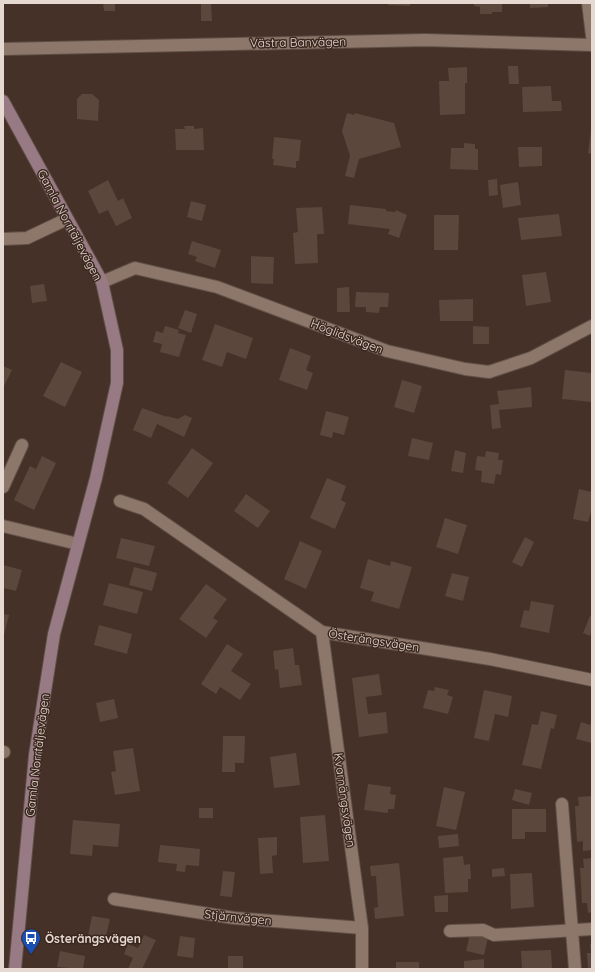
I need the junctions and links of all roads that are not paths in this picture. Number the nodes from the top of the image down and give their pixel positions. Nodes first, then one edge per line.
1 (588, 3) edge
2 (592, 36) edge
3 (592, 45) edge
4 (3, 50) edge
5 (3, 101) edge
6 (67, 219) junction
7 (3, 239) edge
8 (102, 282) junction
9 (592, 326) edge
10 (22, 445) dead end
11 (3, 488) edge
12 (120, 501) dead end
13 (3, 526) edge
14 (78, 544) junction
15 (322, 632) junction
16 (592, 680) edge
17 (562, 804) dead end
18 (114, 899) dead end
19 (362, 928) junction
20 (592, 929) edge
21 (572, 930) junction
22 (450, 931) dead end
23 (15, 969) edge
24 (362, 969) edge
25 (574, 969) edge

1 - 2 street
3 - 4 street, Västra Banvägen
5 - 6 street, Gamla Norrtäljevägen
6 - 7 street
6 - 8 street, Gamla Norrtäljevägen
8 - 9 street, Höglidsvägen
8 - 14 street, Gamla Norrtäljevägen
10 - 11 street
12 - 15 street, Österängsvägen
13 - 14 street
14 - 23 street, Gamla Norrtäljevägen
15 - 16 street, Österängsvägen
15 - 19 street, Kvarnängsvägen
17 - 21 street
18 - 19 street, Stjärnvägen
19 - 24 street, Kvarnängsvägen
20 - 21 street
21 - 22 street
21 - 25 street

